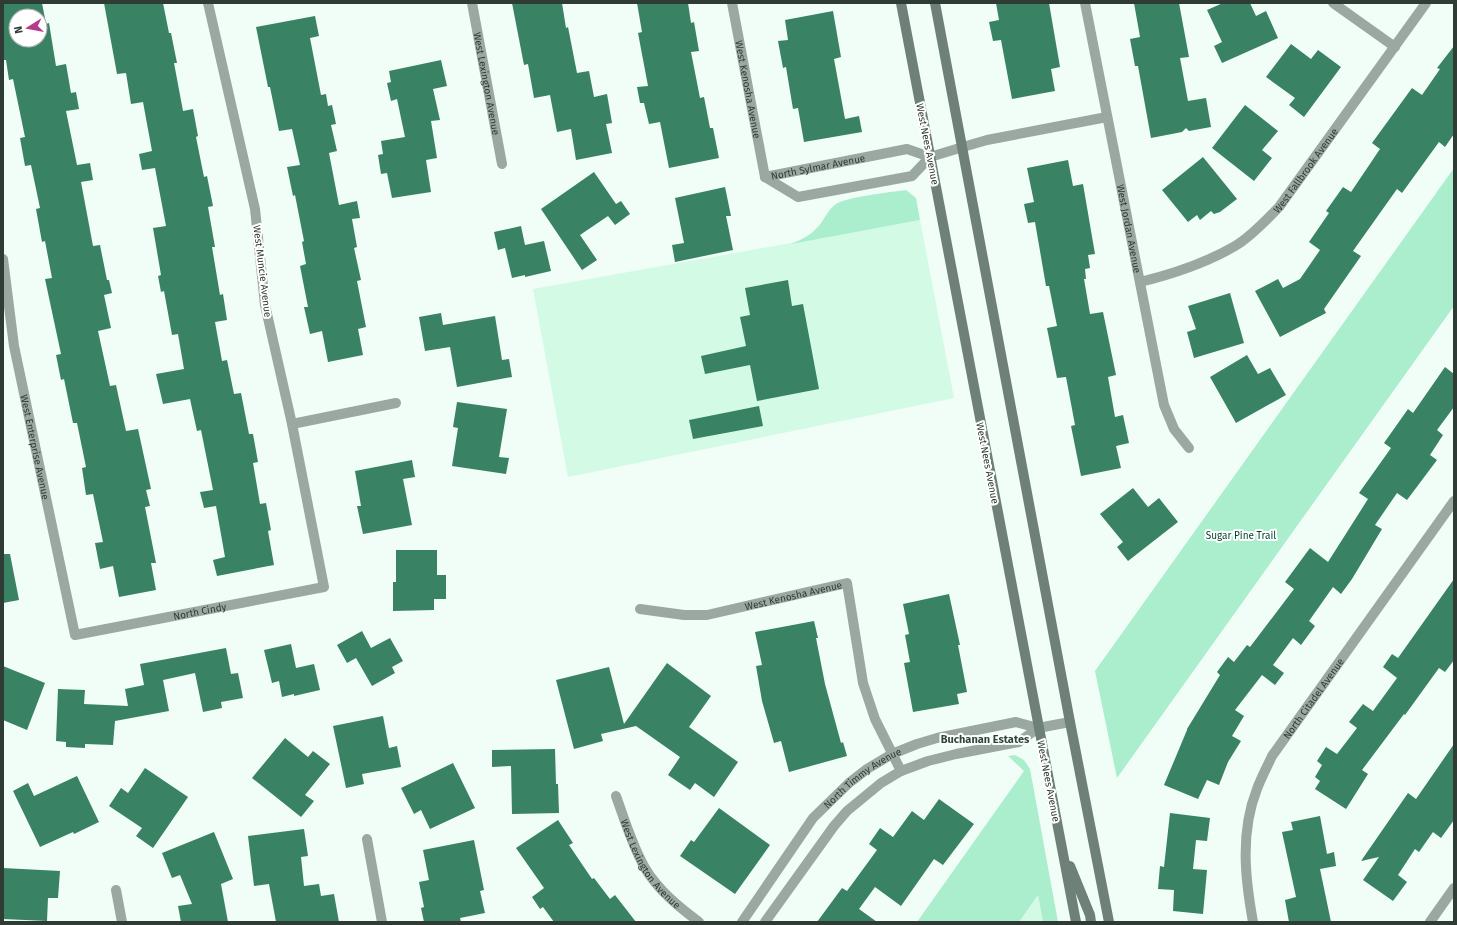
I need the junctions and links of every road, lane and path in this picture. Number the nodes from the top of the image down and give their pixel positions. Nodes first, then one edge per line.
1 (210, 3) edge
2 (472, 3) edge
3 (732, 3) edge
4 (902, 3) edge
5 (935, 3) edge
6 (1085, 3) edge
7 (1333, 3) edge
8 (1426, 3) edge
9 (1395, 47) junction
10 (1107, 117) junction
11 (962, 147) junction
12 (930, 157) junction
13 (502, 164) dead end
14 (765, 176) junction
15 (3, 258) edge
16 (1140, 282) junction
17 (396, 403) dead end
18 (292, 424) junction
19 (1189, 448) dead end
20 (1454, 501) edge
21 (324, 587) joint
22 (640, 609) dead end
23 (75, 635) joint
24 (1070, 722) junction
25 (1038, 728) junction
26 (892, 754) junction
27 (900, 771) junction
28 (616, 796) dead end
29 (367, 839) dead end
30 (1062, 846) junction
31 (1454, 888) edge
32 (116, 890) dead end
33 (1432, 921) edge
34 (122, 922) edge
35 (382, 922) edge
36 (699, 922) edge
37 (742, 922) edge
38 (765, 922) edge
39 (1076, 922) edge
40 (1091, 922) edge
41 (1109, 922) edge
42 (1253, 922) edge

1 - 18 street, West Muncie Avenue
2 - 13 street, West Lexington Avenue
3 - 14 street, West Kenosha Avenue
4 - 12 main road, West Nees Avenue
5 - 11 main road
6 - 10 street, West Jordan Avenue
7 - 9 street
8 - 9 street, West Fallbrook Avenue
9 - 16 street, West Fallbrook Avenue
10 - 11 street, North Sylmar Avenue
10 - 16 street, West Jordan Avenue
11 - 12 street, North Sylmar Avenue
11 - 24 main road
12 - 14 street, North Sylmar Avenue
12 - 14 street, North Sylmar Avenue
12 - 25 main road, West Nees Avenue
15 - 23 street, West Enterprise Avenue
16 - 19 street, West Jordan Avenue
17 - 18 street
18 - 21 street, West Muncie Avenue
20 - 42 street, North Citadel Avenue
21 - 23 street, North Cindy
22 - 26 street, West Kenosha Avenue
24 - 25 street, North Timmy Avenue
24 - 41 main road
25 - 26 street, North Timmy Avenue
25 - 27 street, North Timmy Avenue
25 - 30 main road, West Nees Avenue
26 - 27 street, West Kenosha Avenue
26 - 37 street, North Timmy Avenue
27 - 38 street, North Timmy Avenue
28 - 36 street, West Lexington Avenue
29 - 35 street
30 - 39 main road, West Nees Avenue
30 - 40 main road
31 - 33 street
32 - 34 street

